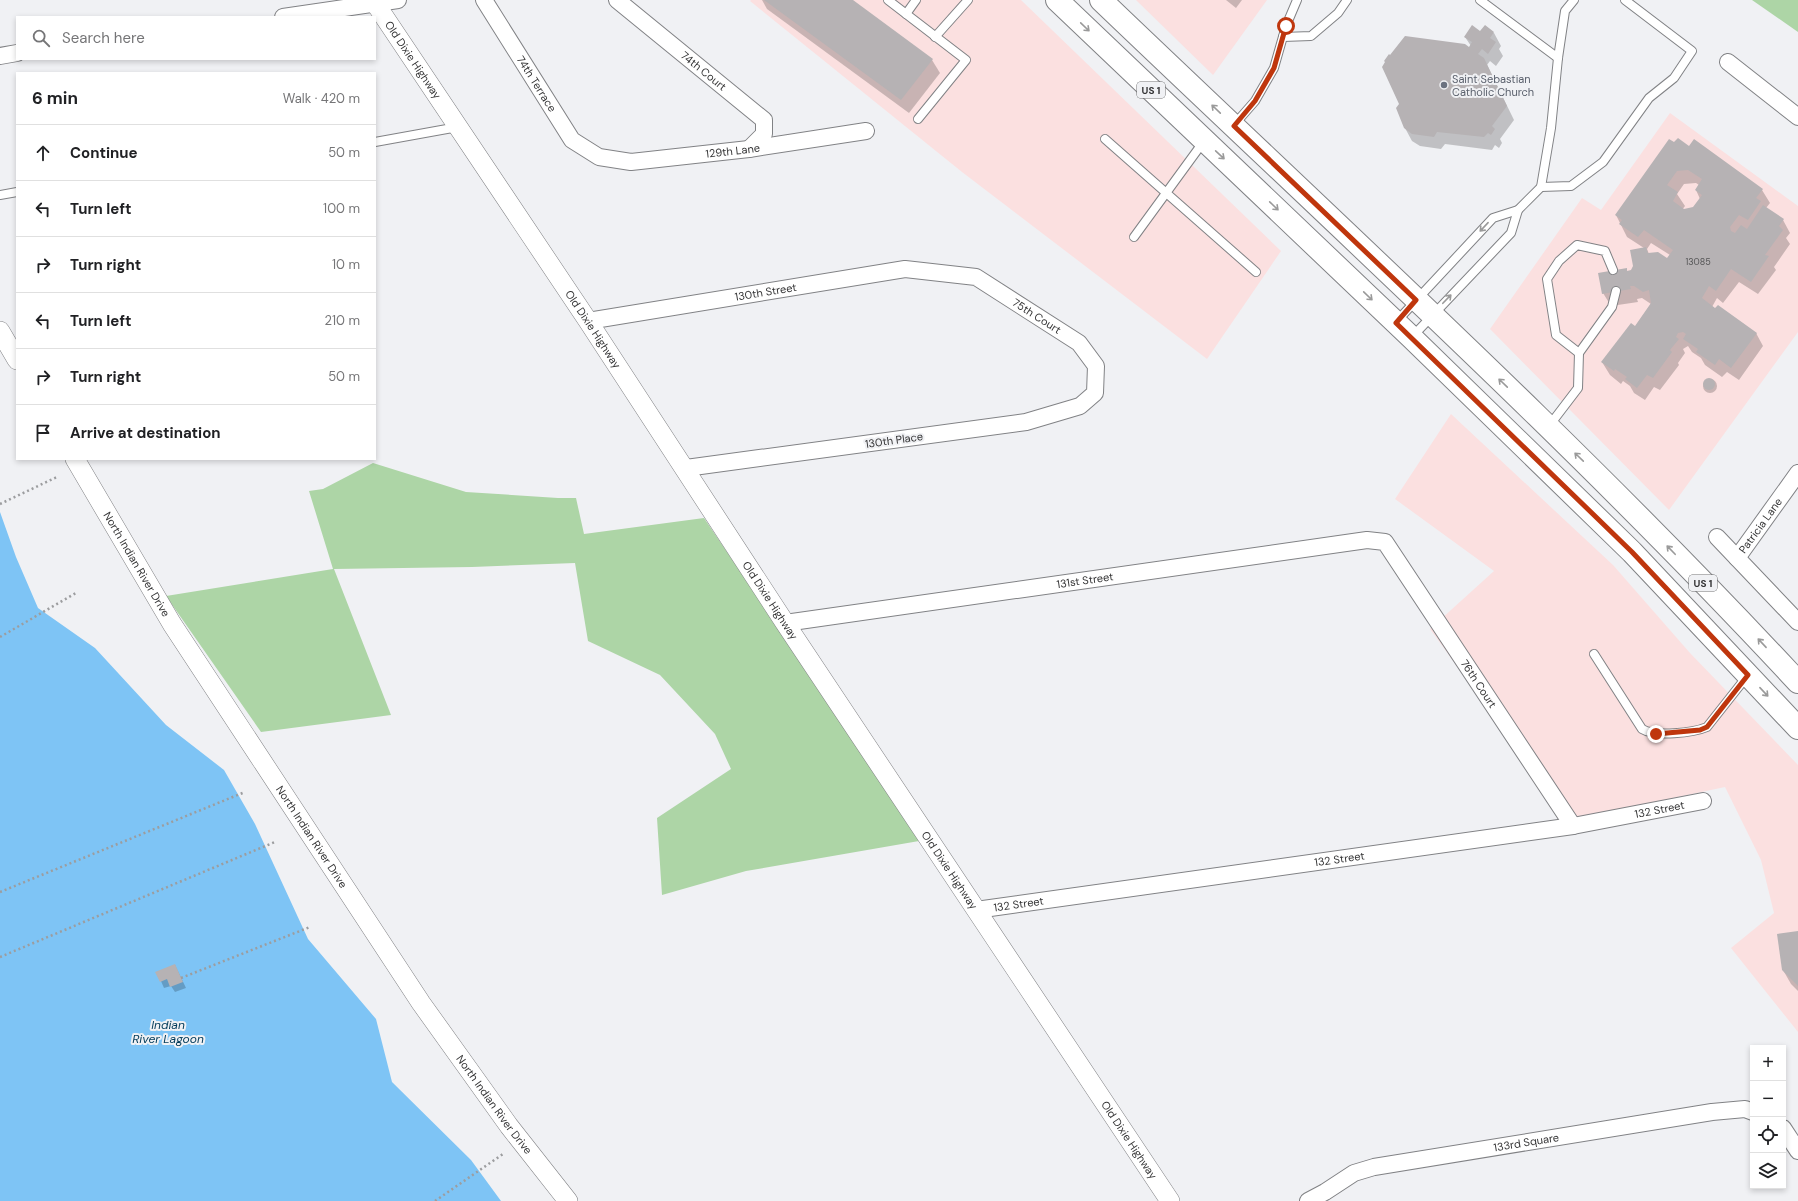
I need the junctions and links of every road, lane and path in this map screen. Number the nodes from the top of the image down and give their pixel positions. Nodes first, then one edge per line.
1 (398, 0) edge
2 (484, 0) edge
3 (617, 0) edge
4 (888, 0) edge
5 (916, 0) edge
6 (968, 0) edge
7 (1057, 0) edge
8 (1101, 0) edge
9 (1297, 0) edge
10 (1347, 0) edge
11 (1480, 0) edge
12 (1574, 0) edge
13 (1626, 0) edge
14 (375, 2) edge
15 (906, 14) junction
16 (289, 16) edge
17 (935, 37) junction
18 (1283, 37) junction
19 (16, 54) edge
20 (0, 56) edge
21 (1558, 58) junction
22 (1728, 62) dead end
23 (1798, 117) edge
24 (918, 119) dead end
25 (1234, 126) junction
26 (459, 127) junction
27 (866, 131) dead end
28 (1105, 139) dead end
29 (1204, 140) junction
30 (376, 142) edge
31 (749, 149) junction
32 (599, 157) joint
33 (1542, 187) junction
34 (16, 192) edge
35 (1167, 192) junction
36 (0, 195) edge
37 (1518, 210) junction
38 (1134, 237) dead end
39 (1613, 270) dead end
40 (942, 272) joint
41 (1256, 272) dead end
42 (1616, 291) dead end
43 (1416, 300) junction
44 (1432, 315) junction
45 (588, 321) junction
46 (1403, 330) junction
47 (0, 331) edge
48 (1580, 353) junction
49 (16, 358) edge
50 (1095, 393) joint
51 (1548, 427) junction
52 (76, 460) edge
53 (686, 468) junction
54 (1798, 473) edge
55 (57, 477) dead end
56 (0, 504) edge
57 (1717, 537) dead end
58 (1385, 542) joint
59 (1737, 558) junction
60 (76, 593) dead end
61 (1798, 622) edge
62 (786, 623) junction
63 (0, 637) edge
64 (1594, 654) dead end
65 (1748, 675) junction
66 (1798, 682) edge
67 (1798, 728) edge
68 (245, 792) dead end
69 (1703, 801) dead end
70 (1573, 826) junction
71 (275, 842) dead end
72 (0, 892) edge
73 (976, 910) junction
74 (310, 927) dead end
75 (0, 957) edge
76 (181, 978) dead end
77 (1750, 1111) edge
78 (1786, 1133) edge
79 (1798, 1151) edge
80 (503, 1154) dead end
81 (435, 1201) edge
82 (568, 1201) edge
83 (1170, 1201) edge
84 (1308, 1201) edge

1 - 14 street
2 - 32 street, 74th Terrace
3 - 31 street, 74th Court
4 - 15 lane
5 - 15 lane
6 - 17 lane
7 -> 29 main road, US 1
25 -> 8 main road, US 1
9 - 18 lane
10 - 18 lane
11 - 21 lane
12 - 21 lane
13 - 33 lane
14 - 16 street
14 - 26 street, Old Dixie Highway
15 - 17 lane
17 - 24 lane
18 - 25 lane
19 - 20 street
21 - 33 lane
22 - 23 street
25 - 43 main road, US 1
26 - 30 lane
26 - 45 street, Old Dixie Highway
27 - 31 street, 129th Lane
28 - 35 lane
29 - 35 lane
29 -> 46 main road, US 1
31 - 32 street, 129th Lane
33 - 37 lane
34 - 36 lane
35 - 38 lane
35 - 41 lane
37 -> 43 lane
44 -> 37 lane
39 - 48 lane
40 - 45 street, 130th Street
40 - 50 street, 75th Court
42 - 48 lane
43 - 44 main road, US 1
43 - 46 lane
44 - 46 lane
51 -> 44 main road, US 1
45 - 53 street, Old Dixie Highway
46 - 65 main road, US 1
47 - 49 street
48 - 51 lane
50 - 53 street, 130th Place
66 -> 51 main road, US 1
52 - 82 street, North Indian River Drive
53 - 62 street, Old Dixie Highway
54 - 59 street, Patricia Lane
55 - 56 path
57 - 59 street
58 - 62 street, 131st Street
58 - 70 street, 76th Court
59 - 61 street
60 - 63 path
62 - 73 street, Old Dixie Highway
64 - 65 lane
65 -> 67 main road, US 1
68 - 72 path
69 - 70 street, 132 Street
70 - 73 street, 132 Street
71 - 75 path
73 - 83 street, Old Dixie Highway
74 - 76 path
77 - 84 street, 133rd Square
78 - 79 street
80 - 81 path

